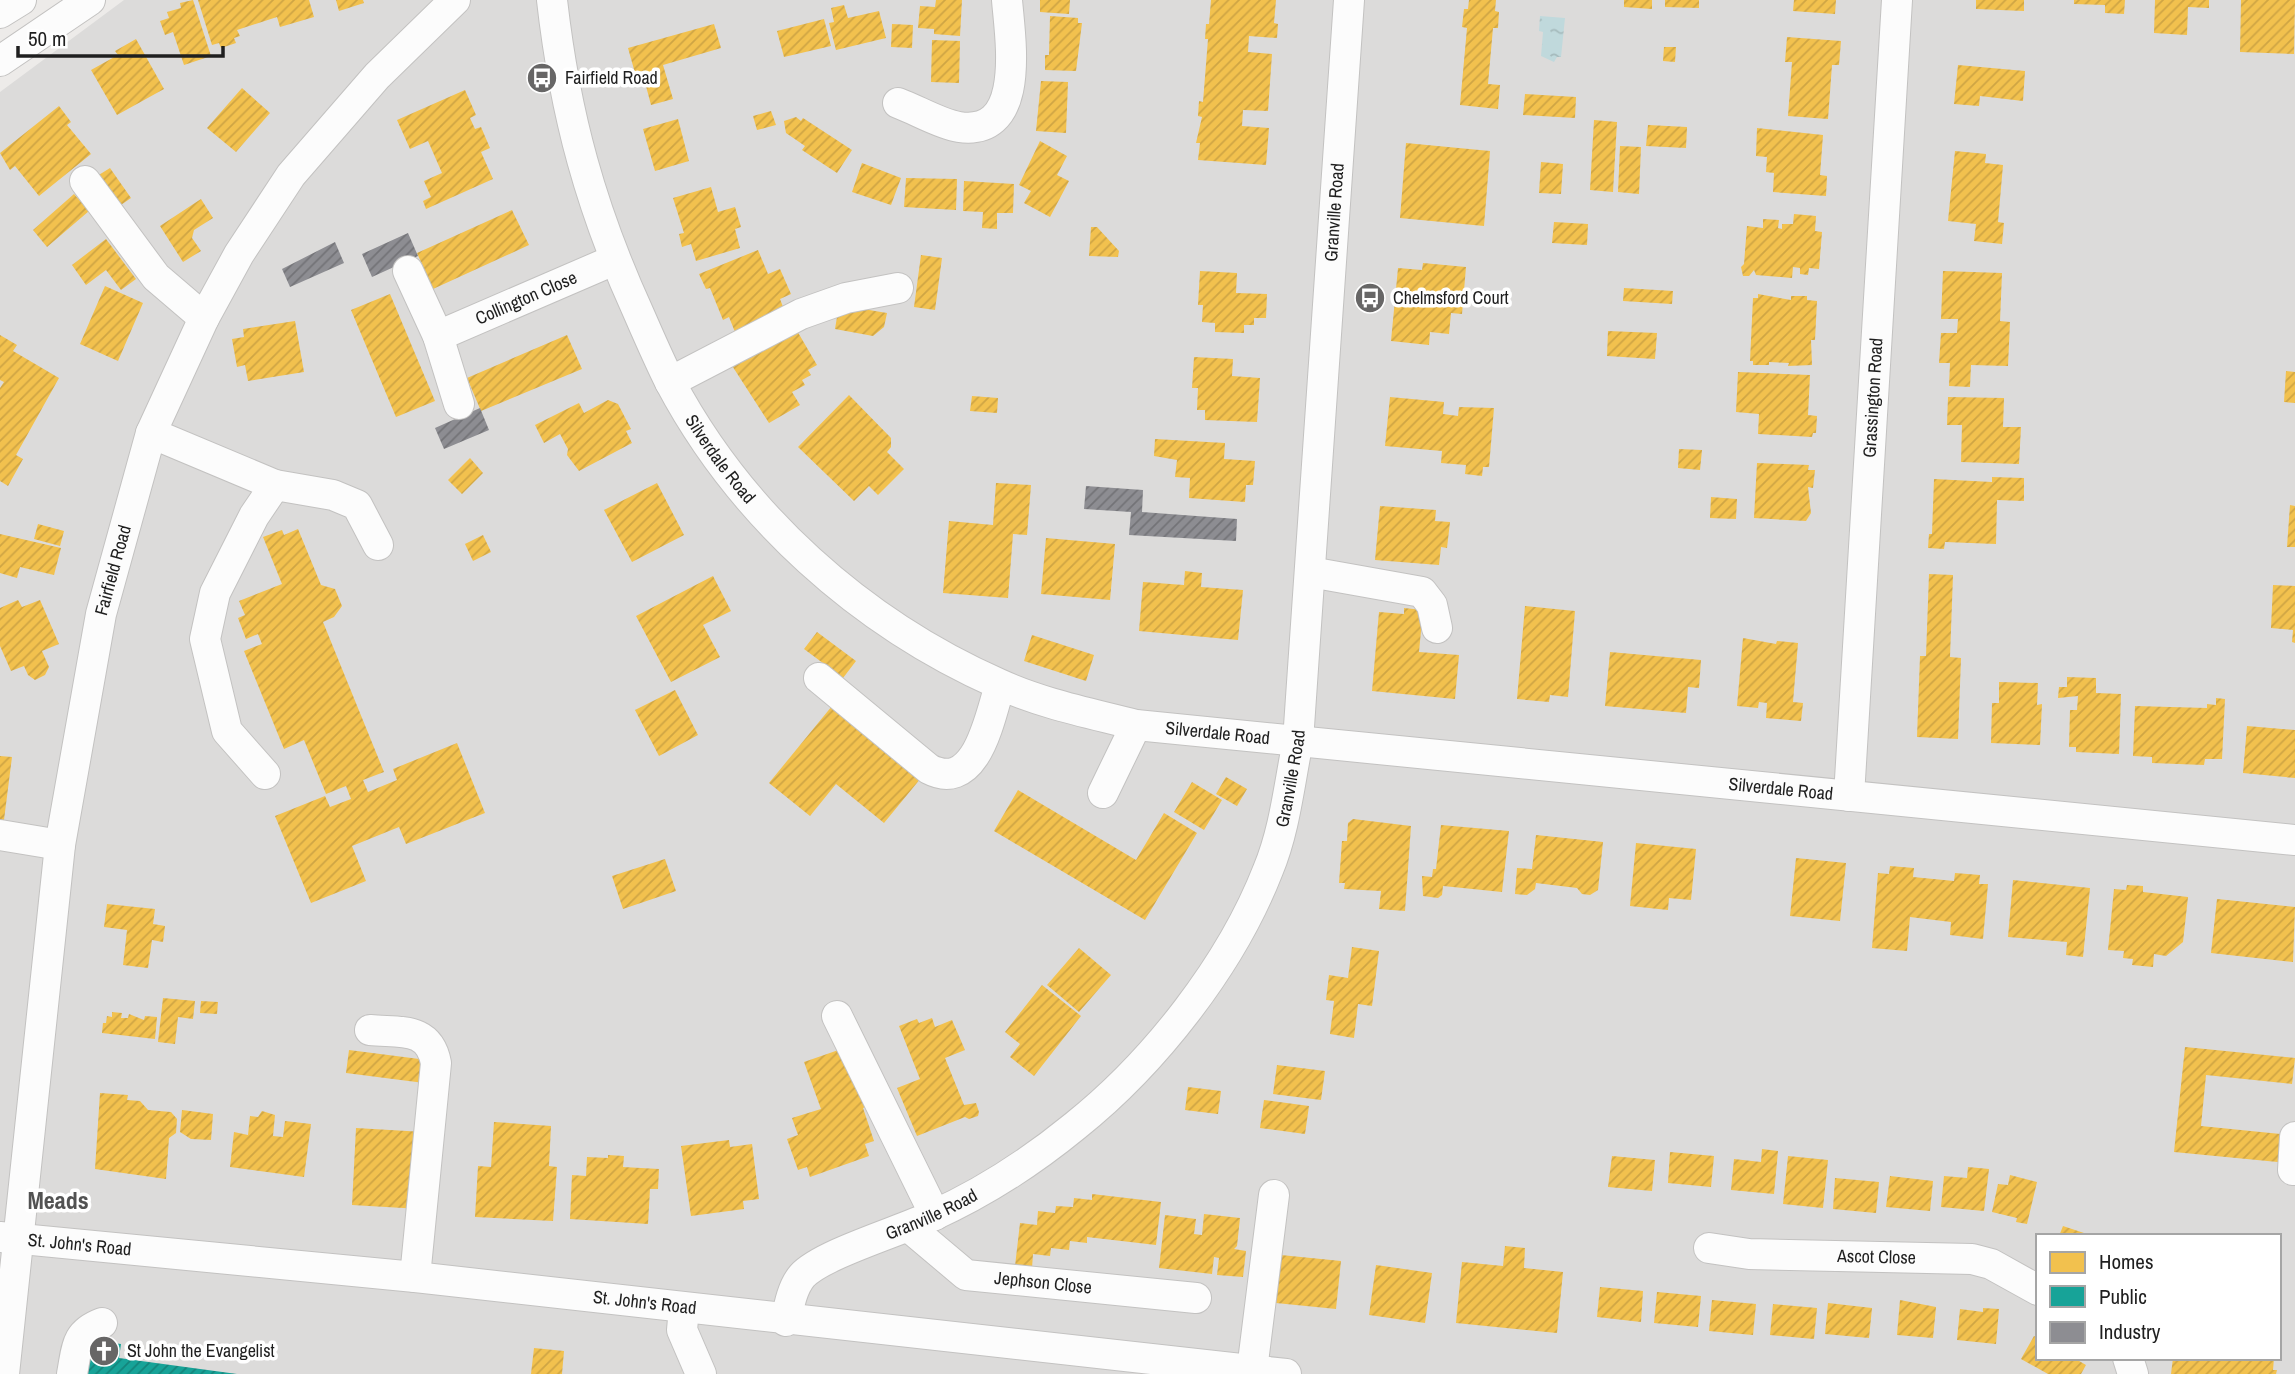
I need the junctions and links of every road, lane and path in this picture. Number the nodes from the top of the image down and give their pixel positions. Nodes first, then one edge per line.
1 (21, 0) edge
2 (90, 0) edge
3 (455, 0) edge
4 (552, 0) edge
5 (1007, 0) edge
6 (1349, 0) edge
7 (1897, 0) edge
8 (0, 13) edge
9 (0, 61) edge
10 (898, 103) dead end
11 (85, 181) dead end
12 (614, 260) junction
13 (408, 271) dead end
14 (898, 288) dead end
15 (204, 318) junction
16 (438, 335) junction
17 (670, 382) junction
18 (458, 404) dead end
19 (150, 433) junction
20 (275, 485) junction
21 (378, 545) dead end
22 (1310, 572) junction
23 (1437, 628) dead end
24 (820, 678) dead end
25 (1000, 685) junction
26 (1136, 724) junction
27 (1298, 741) junction
28 (265, 774) dead end
29 (1102, 793) dead end
30 (1849, 796) junction
31 (0, 835) edge
32 (2295, 840) edge
33 (60, 845) junction
34 (837, 1016) dead end
35 (370, 1030) dead end
36 (2295, 1137) edge
37 (2293, 1170) dead end
38 (1274, 1195) dead end
39 (922, 1221) junction
40 (9, 1238) edge
41 (1709, 1248) dead end
42 (415, 1277) junction
43 (2036, 1289) edge
44 (1196, 1297) dead end
45 (684, 1308) junction
46 (786, 1321) junction
47 (102, 1323) dead end
48 (1232, 1371) edge
49 (4, 1374) edge
50 (72, 1374) edge
51 (701, 1374) edge
52 (1286, 1374) edge

1 - 8 street
2 - 9 street
3 - 15 street, Fairfield Road
4 - 12 street, Silverdale Road
5 - 10 street
6 - 22 street, Granville Road
7 - 30 street, Grassington Road
11 - 15 street
12 - 16 street, Collington Close
12 - 17 street, Silverdale Road
13 - 16 street
14 - 17 street
15 - 19 street, Fairfield Road
16 - 18 street
17 - 25 street, Silverdale Road
19 - 20 street
19 - 33 street, Fairfield Road
20 - 21 street
20 - 28 street
22 - 23 street
22 - 27 street, Granville Road
24 - 25 street
25 - 26 street, Silverdale Road
26 - 27 street, Silverdale Road
26 - 29 street
27 - 30 street, Silverdale Road
27 - 39 street, Granville Road
30 - 32 street, Silverdale Road
31 - 33 street
33 - 40 street, Fairfield Road
34 - 39 street
35 - 42 street
36 - 37 street
38 - 48 street
39 - 44 street, Jephson Close
39 - 46 street, Granville Road
40 - 42 street, St. John's Road
40 - 49 street, Fairfield Road
41 - 43 street, Ascot Close
42 - 45 street, St. John's Road
45 - 46 street, St. John's Road
45 - 51 street
46 - 48 street, St. John's Road
47 - 50 street
48 - 52 street, St. John's Road

